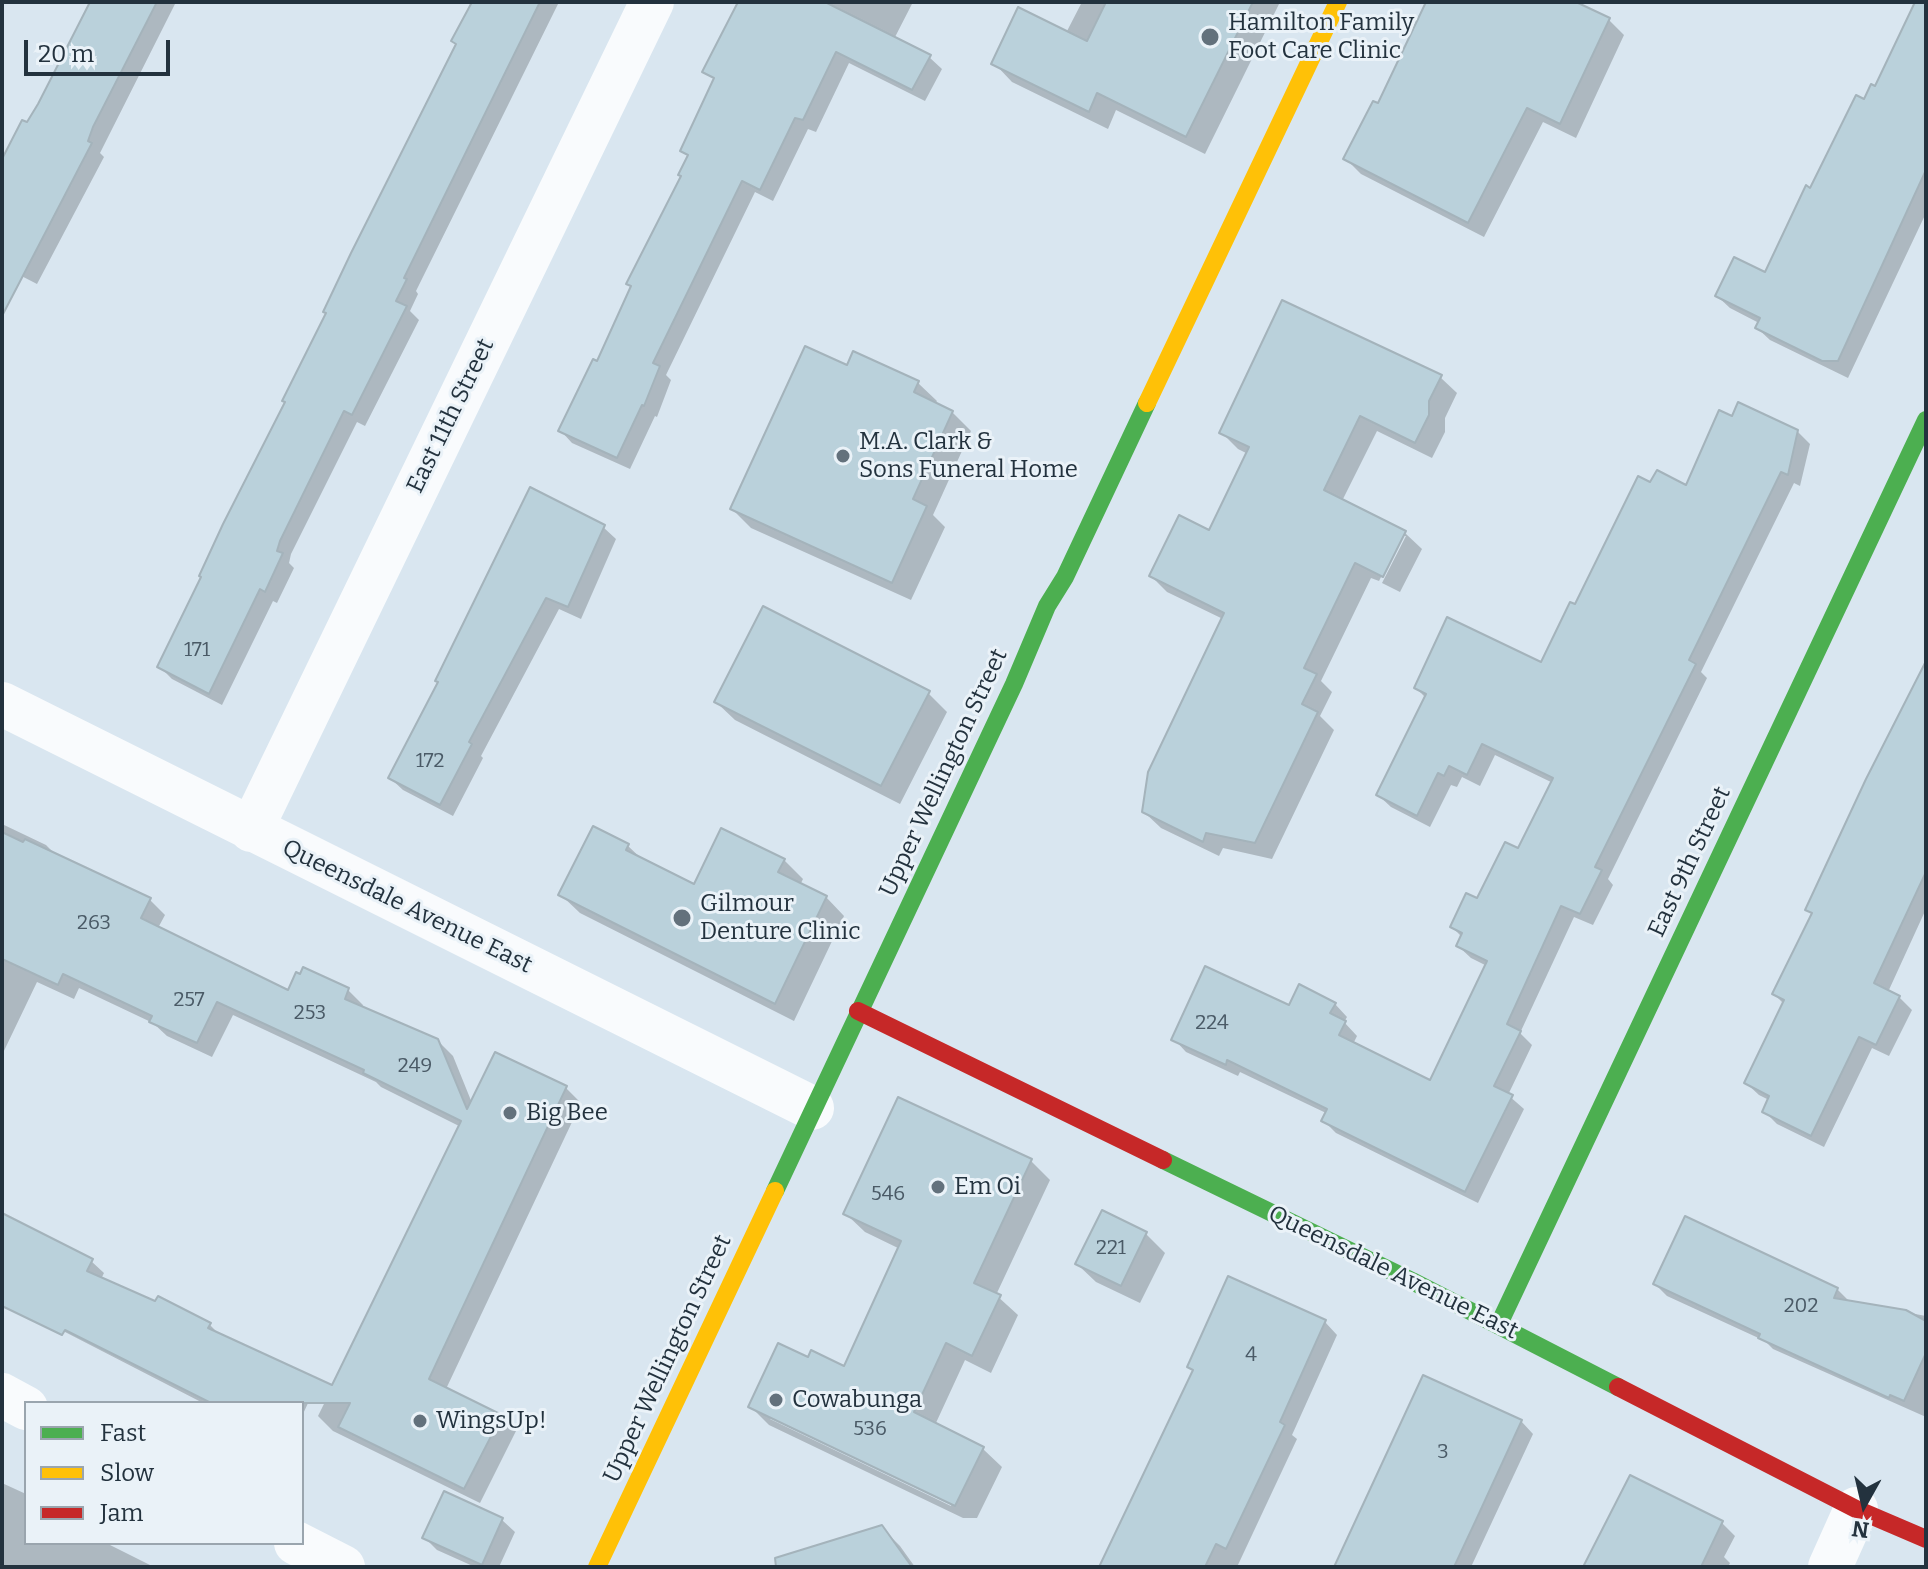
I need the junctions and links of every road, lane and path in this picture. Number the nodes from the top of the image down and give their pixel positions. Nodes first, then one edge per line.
1 (652, 2) edge
2 (1338, 2) edge
3 (1926, 420) edge
4 (2, 704) edge
5 (251, 830) junction
6 (858, 1011) junction
7 (812, 1108) junction
8 (1499, 1324) junction
9 (2, 1395) edge
10 (24, 1407) edge
11 (1856, 1509) junction
12 (1926, 1539) edge
13 (300, 1545) edge
14 (343, 1567) edge
15 (597, 1567) edge
16 (1830, 1567) edge

1 - 5 street, East 11th Street
2 - 6 street, Upper Wellington Street
3 - 8 street, East 9th Street
4 - 5 street, Queensdale Avenue East
5 - 7 street, Queensdale Avenue East
6 - 7 street, Upper Wellington Street
6 - 8 street, Queensdale Avenue East
7 - 15 street, Upper Wellington Street
8 - 11 street, Queensdale Avenue East
9 - 10 street
11 - 12 street, Queensdale Avenue East
11 - 16 street
13 - 14 street

